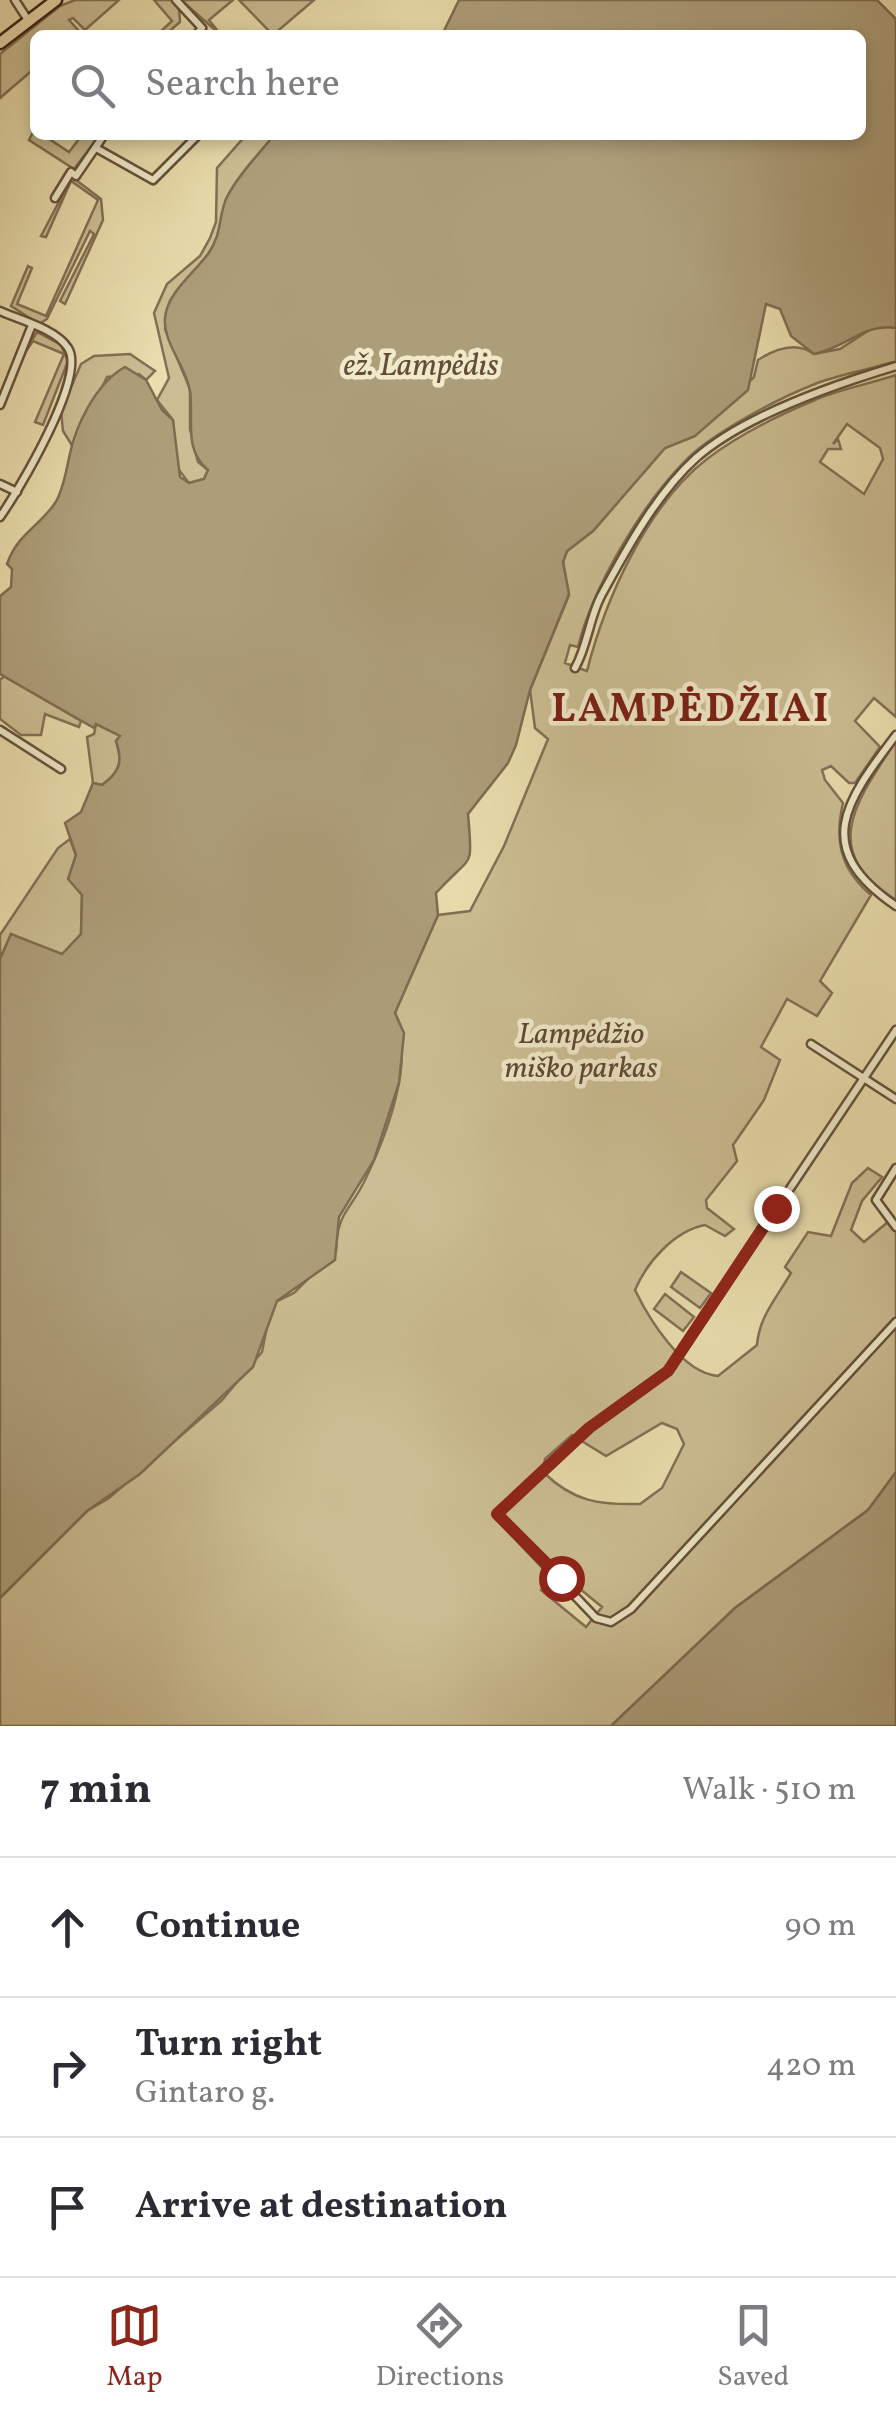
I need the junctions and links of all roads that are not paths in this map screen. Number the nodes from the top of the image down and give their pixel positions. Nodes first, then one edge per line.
1 (15, 0) edge
2 (56, 0) edge
3 (176, 0) edge
4 (28, 20) junction
5 (200, 30) edge
6 (0, 43) edge
7 (101, 140) edge
8 (193, 140) edge
9 (96, 148) junction
10 (55, 198) dead end
11 (0, 311) edge
12 (32, 326) junction
13 (896, 366) edge
14 (0, 405) edge
15 (0, 484) edge
16 (18, 492) junction
17 (0, 518) edge
18 (576, 668) dead end
19 (0, 730) edge
20 (896, 735) edge
21 (61, 768) dead end
22 (896, 906) edge
23 (896, 1030) edge
24 (811, 1044) dead end
25 (864, 1078) junction
26 (896, 1099) edge
27 (896, 1168) edge
28 (896, 1227) edge
29 (896, 1322) edge

1 - 4 street
2 - 4 main road
3 - 5 street
4 - 6 main road
7 - 9 street
8 - 9 street
9 - 10 street
11 - 12 street
12 - 14 street
12 - 16 street
13 - 18 street
15 - 16 street
16 - 17 street
19 - 21 street
20 - 22 street
23 - 25 street
24 - 25 street
25 - 26 street
25 - 29 street
27 - 28 street

